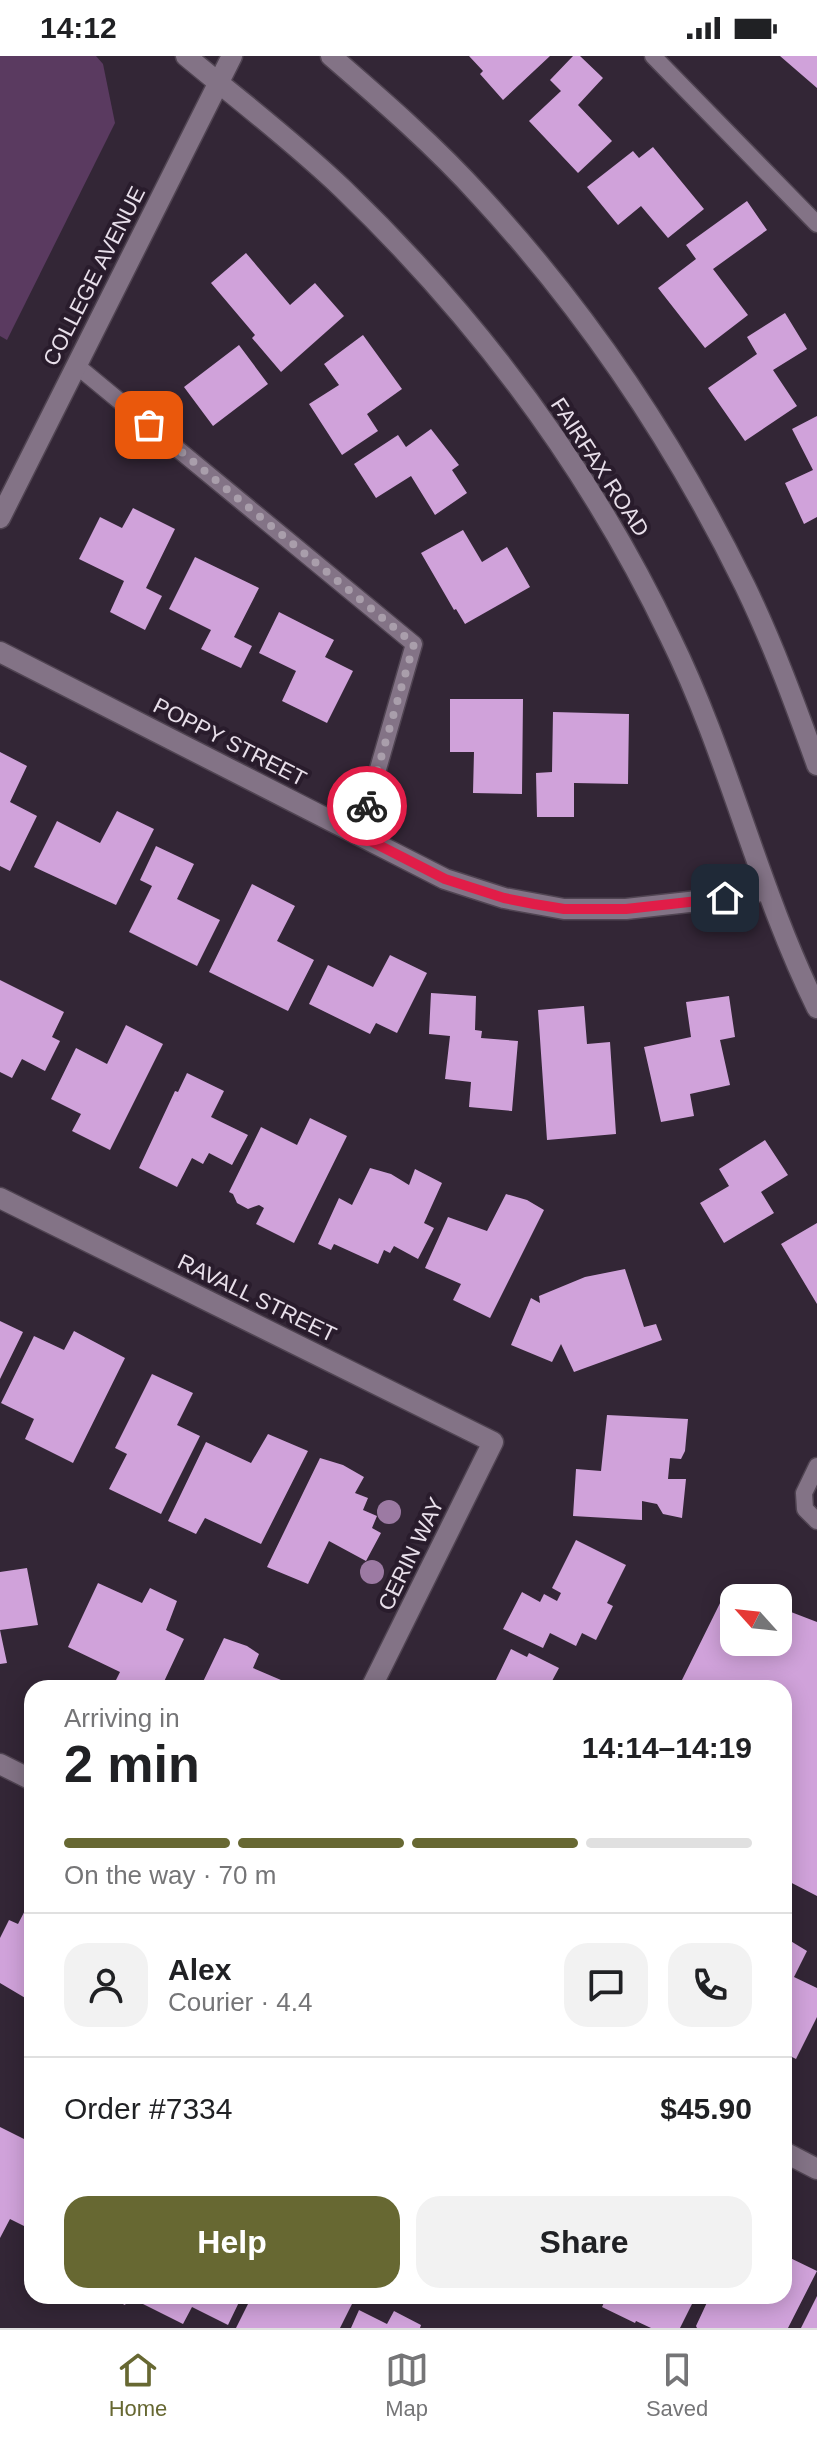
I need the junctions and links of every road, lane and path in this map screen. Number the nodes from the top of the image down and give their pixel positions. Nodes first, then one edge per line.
1 (186, 56) edge
2 (232, 56) edge
3 (331, 56) edge
4 (653, 56) edge
5 (218, 83) junction
6 (817, 224) edge
7 (77, 366) junction
8 (0, 518) edge
9 (0, 652) edge
10 (817, 765) edge
11 (359, 835) junction
12 (767, 890) junction
13 (817, 1008) edge
14 (0, 1198) edge
15 (493, 1442) joint
16 (817, 1466) edge
17 (817, 1521) edge
18 (375, 1680) edge
19 (0, 1764) edge
20 (24, 1776) edge
21 (792, 2156) edge
22 (817, 2169) edge

1 - 5 street, FAIRFAX ROAD
2 - 5 street, COLLEGE AVENUE
3 - 10 street
4 - 6 lane
5 - 7 street, COLLEGE AVENUE
5 - 12 street, FAIRFAX ROAD
7 - 8 street, COLLEGE AVENUE
7 - 11 lane
9 - 11 street, POPPY STREET
11 - 12 street, POPPY STREET
12 - 13 street, FAIRFAX ROAD
14 - 15 street, RAVALL STREET
15 - 18 street, CERIN WAY
16 - 17 lane
19 - 20 street
21 - 22 street

